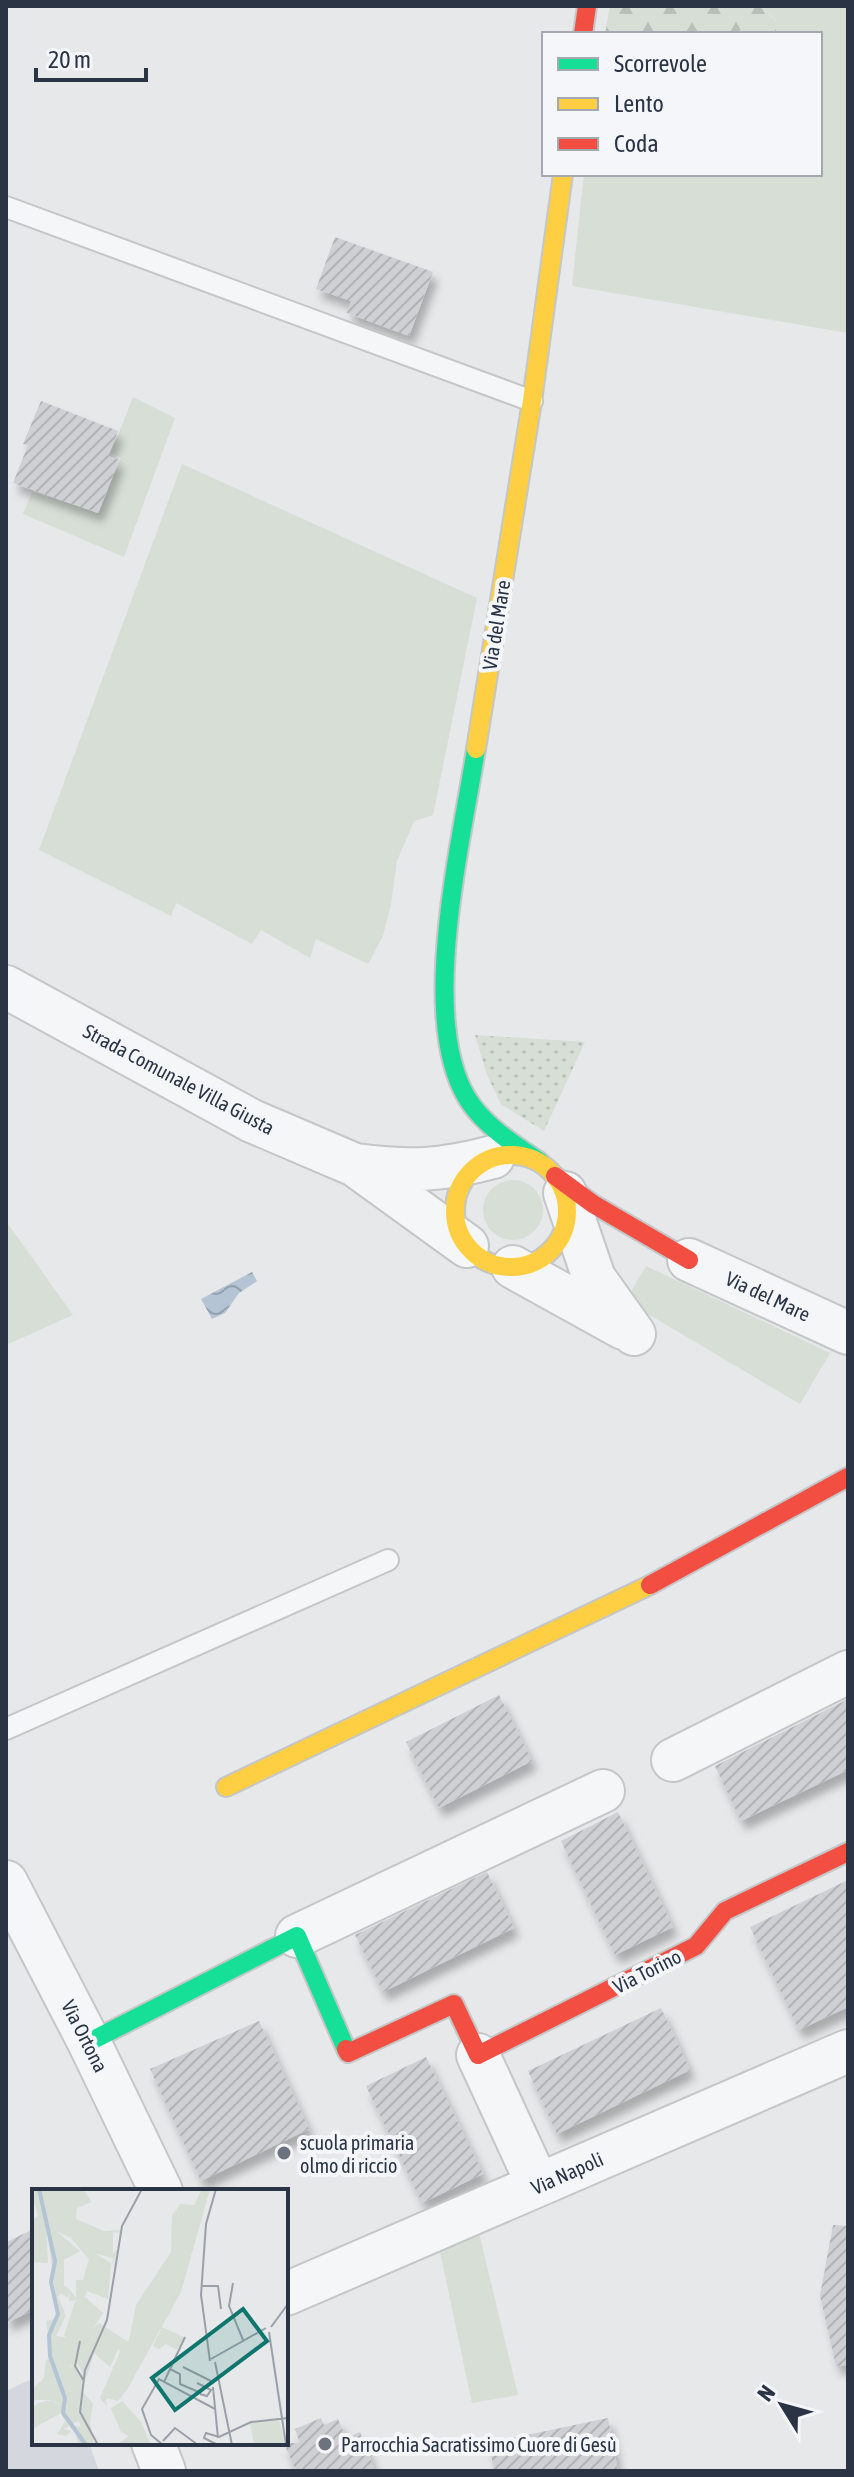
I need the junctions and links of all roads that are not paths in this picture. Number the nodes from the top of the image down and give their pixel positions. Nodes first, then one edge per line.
1 (587, 6) edge
2 (583, 32) edge
3 (563, 176) edge
4 (6, 207) edge
5 (532, 401) junction
6 (6, 987) edge
7 (456, 1075) junction
8 (461, 1119) dead end
9 (355, 1165) junction
10 (466, 1168) junction
11 (553, 1177) junction
12 (636, 1228) junction
13 (615, 1239) dead end
14 (467, 1246) junction
15 (689, 1260) joint
16 (513, 1267) junction
17 (848, 1332) edge
18 (848, 1477) edge
19 (388, 1560) dead end
20 (848, 1672) edge
21 (6, 1729) edge
22 (673, 1760) dead end
23 (226, 1787) dead end
24 (603, 1791) dead end
25 (848, 1852) edge
26 (6, 1882) edge
27 (297, 1936) junction
28 (89, 2042) junction
29 (848, 2051) edge
30 (478, 2055) junction
31 (538, 2185) junction
32 (160, 2189) edge
33 (288, 2293) edge
34 (154, 2445) edge
35 (164, 2471) edge

1 - 2 street
3 - 5 street, Via del Mare
4 - 5 lane
5 - 7 street, Via del Mare
6 - 9 street, Strada Comunale Villa Giusta
7 - 8 street
7 - 11 street
9 - 10 street
9 - 14 street
10 - 11 street
10 - 14 street
11 - 12 street
11 - 16 street
11 - 16 street
12 - 13 lane
12 - 15 street
14 - 16 street
15 - 17 street, Via del Mare
18 - 23 street
19 - 21 lane
20 - 22 street
24 - 27 street
25 - 30 street, Via Torino
26 - 28 street, Via Ortona
27 - 28 street
27 - 30 street
28 - 32 street, Via Ortona
29 - 31 street, Via Napoli
30 - 31 street
31 - 33 street, Via Napoli
34 - 35 street

